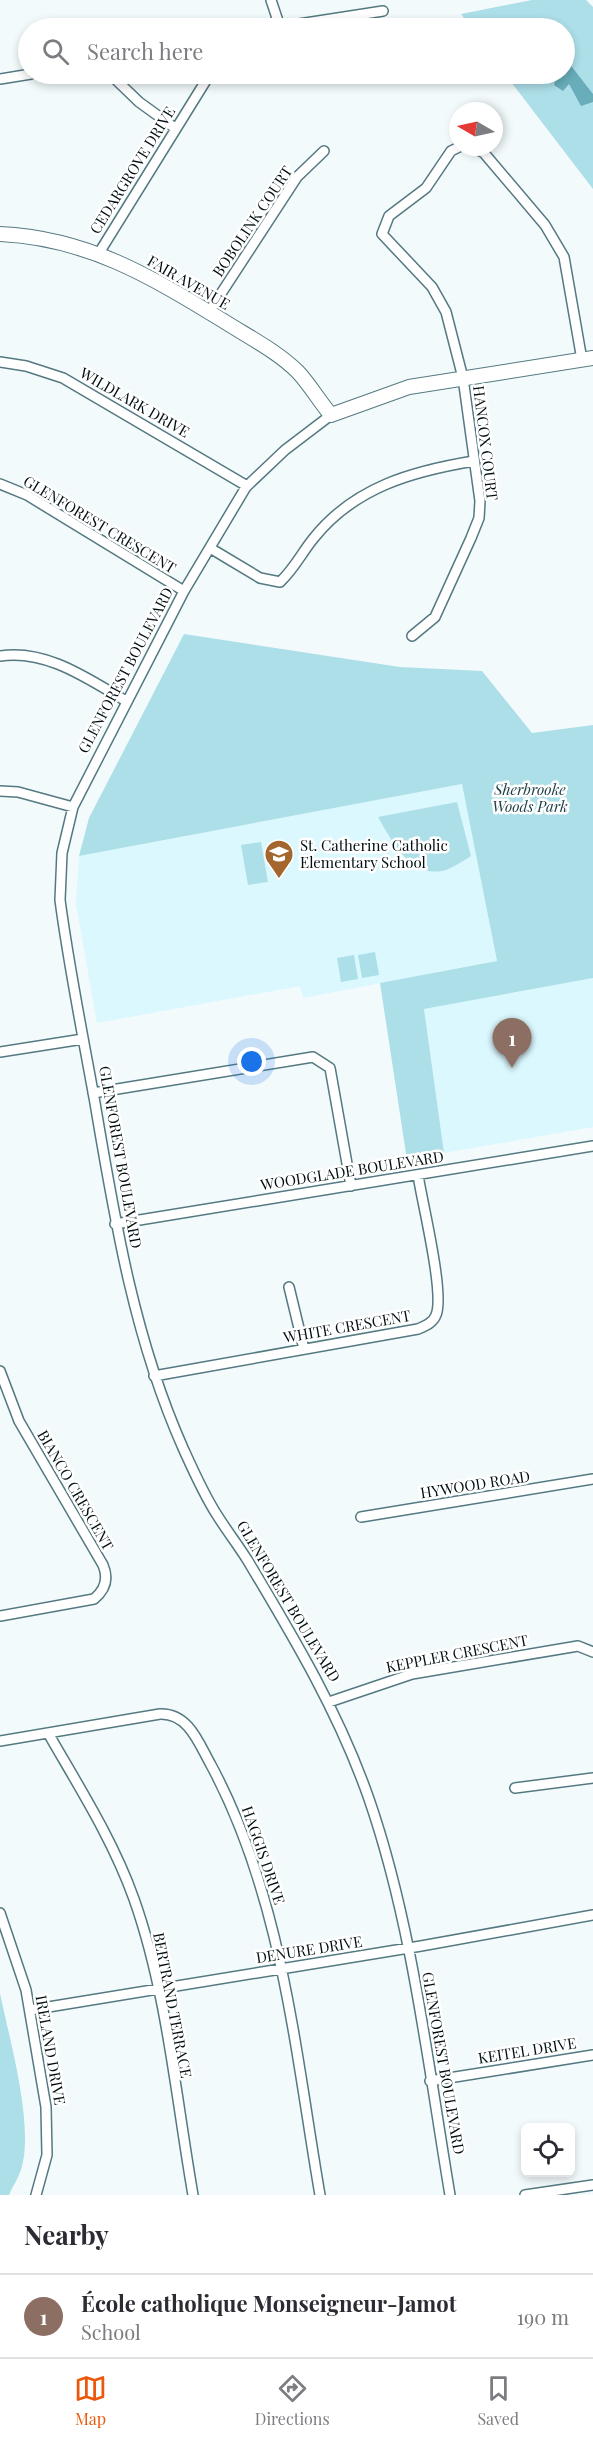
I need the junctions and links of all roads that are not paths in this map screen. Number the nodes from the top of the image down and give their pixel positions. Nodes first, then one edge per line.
1 (271, 0) edge
2 (383, 11) dead end
3 (275, 18) edge
4 (339, 18) edge
5 (18, 76) edge
6 (0, 79) edge
7 (120, 84) edge
8 (204, 84) edge
9 (175, 128) junction
10 (324, 151) dead end
11 (449, 154) edge
12 (487, 156) edge
13 (0, 234) edge
14 (99, 253) junction
15 (209, 312) junction
16 (588, 359) edge
17 (0, 362) edge
18 (463, 378) junction
19 (331, 415) junction
20 (474, 461) junction
21 (0, 484) edge
22 (247, 486) junction
23 (210, 548) junction
24 (184, 591) junction
25 (412, 636) dead end
26 (0, 657) edge
27 (126, 701) junction
28 (0, 791) edge
29 (73, 807) junction
30 (84, 1039) junction
31 (0, 1052) edge
32 (93, 1093) junction
33 (593, 1146) edge
34 (418, 1175) junction
35 (351, 1186) junction
36 (116, 1224) junction
37 (289, 1287) dead end
38 (304, 1348) junction
39 (0, 1371) edge
40 (154, 1376) junction
41 (593, 1479) edge
42 (361, 1518) dead end
43 (0, 1616) edge
44 (593, 1652) edge
45 (329, 1702) junction
46 (48, 1733) junction
47 (0, 1741) edge
48 (593, 1778) edge
49 (515, 1788) dead end
50 (0, 1913) edge
51 (593, 1915) edge
52 (407, 1948) junction
53 (281, 1968) junction
54 (157, 1989) junction
55 (30, 2010) junction
56 (593, 2055) edge
57 (430, 2081) junction
58 (593, 2185) edge
59 (36, 2195) edge
60 (193, 2195) edge
61 (320, 2195) edge
62 (450, 2195) edge
63 (525, 2195) edge

1 - 3 street
2 - 4 street
5 - 6 street
7 - 9 street
8 - 9 street, CEDARGROVE DRIVE
9 - 14 street, CEDARGROVE DRIVE
10 - 15 street, BOBOLINK COURT
11 - 18 street, HANCOX COURT
12 - 16 street
13 - 14 street, FAIR AVENUE
14 - 15 street, FAIR AVENUE
15 - 19 street, FAIR AVENUE
16 - 18 street, GLENFOREST BOULEVARD
17 - 22 street, WILDLARK DRIVE
18 - 19 street, GLENFOREST BOULEVARD
18 - 20 street, HANCOX COURT
19 - 22 street, GLENFOREST BOULEVARD
20 - 23 street
20 - 25 street, HANCOX COURT
21 - 24 street, GLENFOREST CRESCENT
22 - 23 street, GLENFOREST BOULEVARD
23 - 24 street, GLENFOREST BOULEVARD
24 - 27 street, GLENFOREST BOULEVARD
26 - 27 street
27 - 29 street, GLENFOREST BOULEVARD
28 - 29 street
29 - 30 street, GLENFOREST BOULEVARD
30 - 31 street
30 - 32 street, GLENFOREST BOULEVARD
32 - 35 street
32 - 36 street, GLENFOREST BOULEVARD
33 - 34 street, WOODGLADE BOULEVARD
34 - 35 street, WOODGLADE BOULEVARD
34 - 38 street, WHITE CRESCENT
35 - 36 street, WOODGLADE BOULEVARD
36 - 40 street, GLENFOREST BOULEVARD
37 - 38 street
38 - 40 street, WHITE CRESCENT
39 - 43 street, BIANCO CRESCENT
40 - 45 street, GLENFOREST BOULEVARD
41 - 42 street, HYWOOD ROAD
44 - 45 street, KEPPLER CRESCENT
45 - 52 street, GLENFOREST BOULEVARD
46 - 47 street, HAGGIS DRIVE
46 - 53 street, HAGGIS DRIVE
46 - 54 street, BERTRAND TERRACE
48 - 49 street
50 - 55 street, IRELAND DRIVE
51 - 52 street, DENURE DRIVE
52 - 53 street, DENURE DRIVE
52 - 57 street, GLENFOREST BOULEVARD
53 - 54 street, DENURE DRIVE
53 - 61 street, HAGGIS DRIVE
54 - 55 street, DENURE DRIVE
54 - 60 street, BERTRAND TERRACE
55 - 59 street, IRELAND DRIVE
56 - 57 street, KEITEL DRIVE
57 - 62 street, GLENFOREST BOULEVARD
58 - 63 street

